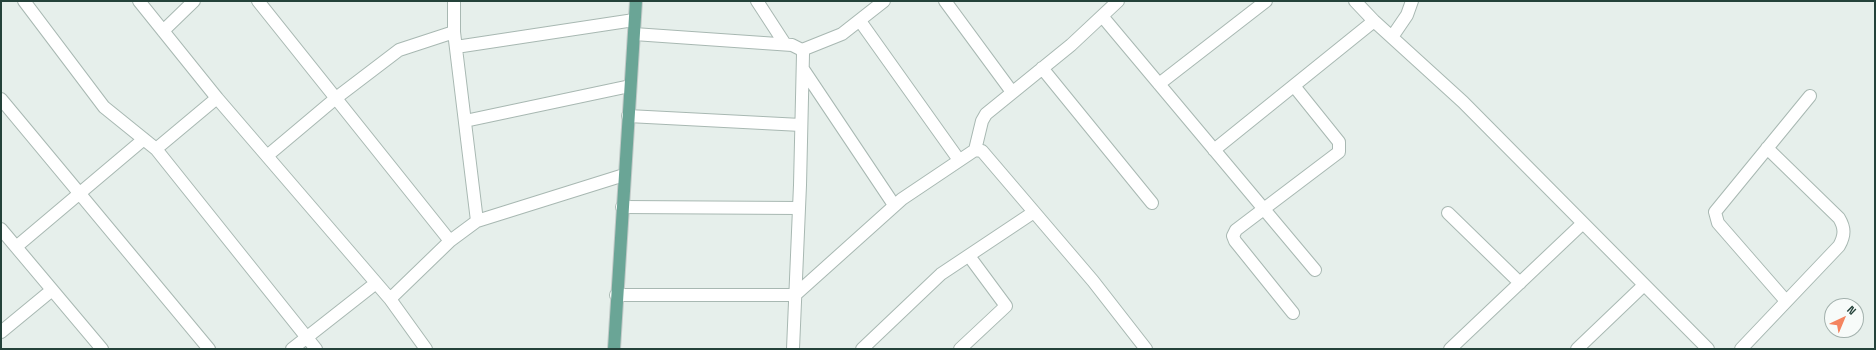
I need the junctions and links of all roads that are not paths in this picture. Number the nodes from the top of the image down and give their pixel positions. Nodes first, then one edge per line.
1 (24, 1) edge
2 (139, 1) edge
3 (194, 1) edge
4 (258, 1) edge
5 (454, 1) edge
6 (636, 1) edge
7 (757, 1) edge
8 (884, 1) edge
9 (945, 1) edge
10 (1118, 1) edge
11 (1266, 1) edge
12 (1355, 1) edge
13 (1412, 1) edge
14 (1102, 16) junction
15 (634, 20) junction
16 (860, 20) junction
17 (1374, 21) junction
18 (163, 31) junction
19 (454, 32) junction
20 (634, 34) junction
21 (1392, 37) junction
22 (785, 44) junction
23 (456, 47) junction
24 (802, 50) junction
25 (1042, 68) junction
26 (803, 69) junction
27 (1159, 84) junction
28 (630, 86) junction
29 (1294, 86) junction
30 (1012, 92) junction
31 (1810, 96) dead end
32 (217, 98) junction
33 (336, 98) junction
34 (1, 99) edge
35 (628, 116) junction
36 (465, 121) junction
37 (802, 125) junction
38 (144, 139) junction
39 (1767, 148) junction
40 (156, 149) junction
41 (975, 150) junction
42 (1214, 150) junction
43 (267, 156) junction
44 (959, 160) junction
45 (624, 175) junction
46 (80, 193) junction
47 (1152, 203) dead end
48 (894, 205) junction
49 (622, 207) junction
50 (799, 208) junction
51 (1263, 208) junction
52 (1034, 212) junction
53 (1448, 213) dead end
54 (477, 220) junction
55 (1583, 223) junction
56 (2, 230) edge
57 (450, 241) junction
58 (16, 247) junction
59 (969, 256) junction
60 (1315, 270) dead end
61 (376, 283) junction
62 (1520, 283) junction
63 (1644, 285) junction
64 (52, 290) junction
65 (616, 295) junction
66 (795, 295) junction
67 (390, 299) junction
68 (1786, 301) junction
69 (1293, 314) dead end
70 (1, 332) edge
71 (307, 338) junction
72 (102, 349) edge
73 (209, 349) edge
74 (292, 349) edge
75 (316, 349) edge
76 (426, 349) edge
77 (614, 349) edge
78 (793, 349) edge
79 (862, 349) edge
80 (960, 349) edge
81 (1146, 349) edge
82 (1450, 349) edge
83 (1577, 349) edge
84 (1708, 349) edge
85 (1741, 349) edge

1 - 38 street
2 - 18 street
3 - 18 street
4 - 33 street
5 - 19 street
6 - 15 main road
7 - 22 street
8 - 16 street
9 - 30 street
10 - 14 street
11 - 27 street
12 - 17 street
13 - 21 street
14 - 25 street
14 - 27 street
15 - 20 main road
15 - 23 street
16 - 24 street
16 - 44 street
17 - 21 street
17 - 29 street
18 - 32 street
19 - 23 street
19 - 33 street
20 - 22 street
20 - 28 main road
21 - 55 street
22 - 24 street
23 - 36 street
24 - 26 street
25 - 30 street
25 - 47 street
26 - 37 street
26 - 48 street
27 - 42 street
28 - 35 main road
28 - 36 street
29 - 42 street
29 - 51 street
30 - 41 street
31 - 39 street
32 - 40 street
32 - 43 street
33 - 43 street
33 - 57 street
34 - 46 street
35 - 37 street
35 - 45 main road
36 - 54 street
37 - 50 street
38 - 40 street
38 - 46 street
39 - 68 street
39 - 68 street
40 - 71 street
41 - 44 street
41 - 52 street
42 - 51 street
43 - 61 street
44 - 48 street
45 - 49 main road
45 - 54 street
46 - 58 street
46 - 73 street
48 - 66 street
49 - 50 street
49 - 65 main road
50 - 66 street
51 - 60 street
51 - 69 street
52 - 59 street
52 - 81 street
53 - 62 street
54 - 57 street
55 - 62 street
55 - 63 street
56 - 58 street
57 - 67 street
58 - 64 street
59 - 79 street
59 - 80 street
61 - 67 street
61 - 71 street
62 - 82 street
63 - 83 street
63 - 84 street
64 - 70 street
64 - 72 street
65 - 66 street
65 - 77 main road
66 - 78 street
67 - 76 street
68 - 85 street
71 - 74 street
71 - 75 street

